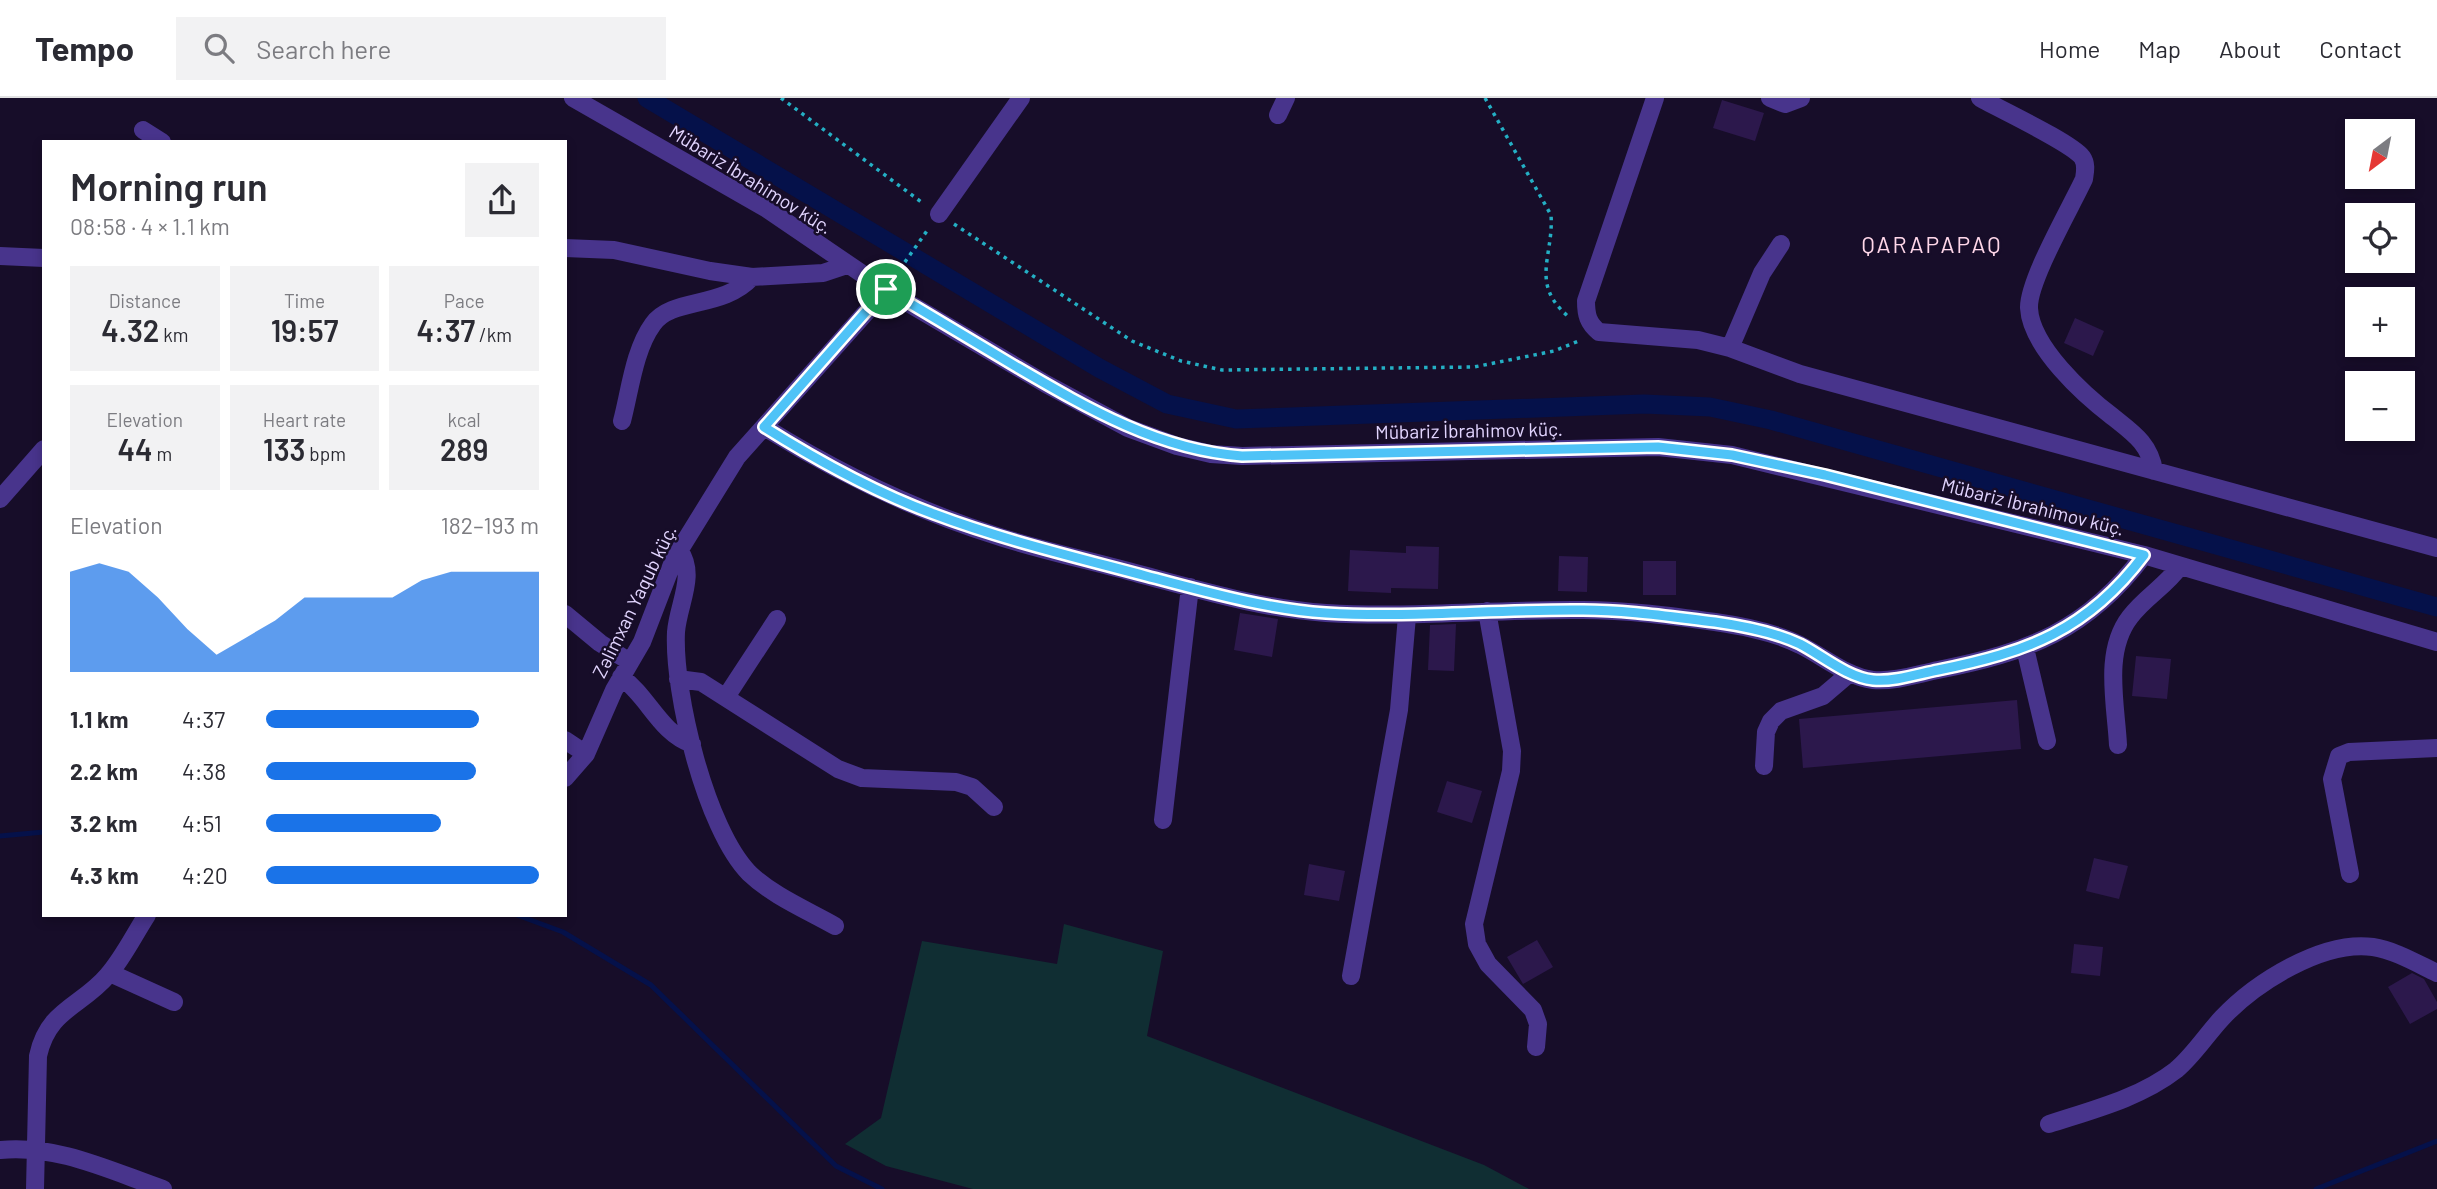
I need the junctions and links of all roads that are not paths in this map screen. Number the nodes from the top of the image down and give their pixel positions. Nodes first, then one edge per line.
1 (573, 98) edge
2 (1021, 98) edge
3 (1655, 98) edge
4 (1770, 98) edge
5 (1801, 98) edge
6 (1980, 98) edge
7 (143, 130) dead end
8 (159, 140) edge
9 (939, 214) road end
10 (1781, 244) dead end
11 (567, 248) edge
12 (0, 256) edge
13 (42, 258) edge
14 (848, 265) junction
15 (752, 277) junction
16 (886, 289) junction
17 (1730, 348) junction
18 (622, 421) dead end
19 (764, 427) junction
20 (42, 451) edge
21 (2154, 471) junction
22 (0, 499) edge
23 (2437, 548) edge
24 (679, 550) junction
25 (2144, 555) junction
26 (2180, 566) junction
27 (1190, 587) junction
28 (1487, 611) junction
29 (567, 616) edge
30 (1407, 616) junction
31 (777, 619) dead end
32 (2437, 642) edge
33 (2025, 648) junction
34 (626, 669) junction
35 (1850, 673) junction
36 (678, 679) junction
37 (726, 697) junction
38 (567, 741) edge
39 (2047, 741) dead end
40 (692, 744) junction
41 (2118, 746) dead end
42 (2437, 748) edge
43 (586, 754) junction
44 (1764, 766) dead end
45 (567, 776) edge
46 (994, 807) dead end
47 (1163, 820) dead end
48 (2350, 874) dead end
49 (146, 917) edge
50 (835, 926) dead end
51 (110, 973) junction
52 (2437, 973) edge
53 (1351, 976) dead end
54 (174, 1002) dead end
55 (1536, 1047) dead end
56 (2049, 1124) dead end
57 (36, 1149) junction
58 (0, 1150) edge
59 (35, 1189) edge
60 (163, 1189) edge

1 - 14 street, Mübariz İbrahimov küç.
2 - 9 street
3 - 17 street
4 - 5 street
6 - 21 street
7 - 8 street
10 - 17 street
11 - 15 street
12 - 13 street
14 - 15 street
14 - 16 street, Mübariz İbrahimov küç.
15 - 18 street
16 - 19 street, Zəlimxan Yaqub küç.
16 - 25 street, Mübariz İbrahimov küç.
17 - 21 street
19 - 24 street, Zəlimxan Yaqub küç.
19 - 27 street
20 - 22 street
21 - 23 street
24 - 34 street, Zəlimxan Yaqub küç.
24 - 36 street
25 - 26 street, Mübariz İbrahimov küç.
25 - 33 street
26 - 32 street, Mübariz İbrahimov küç.
26 - 41 street
27 - 30 street
27 - 47 street
28 - 30 street
28 - 35 street
28 - 55 street
29 - 34 street
30 - 53 street
31 - 37 street
33 - 35 street
33 - 39 street
34 - 40 street
34 - 43 street, Zəlimxan Yaqub küç.
35 - 44 street
36 - 37 street
36 - 40 street
37 - 46 street
38 - 43 street
40 - 50 street
42 - 48 street
43 - 45 street, Zəlimxan Yaqub küç.
49 - 51 street
51 - 54 street
51 - 57 street
52 - 56 street
57 - 58 street
57 - 59 street
57 - 60 street

